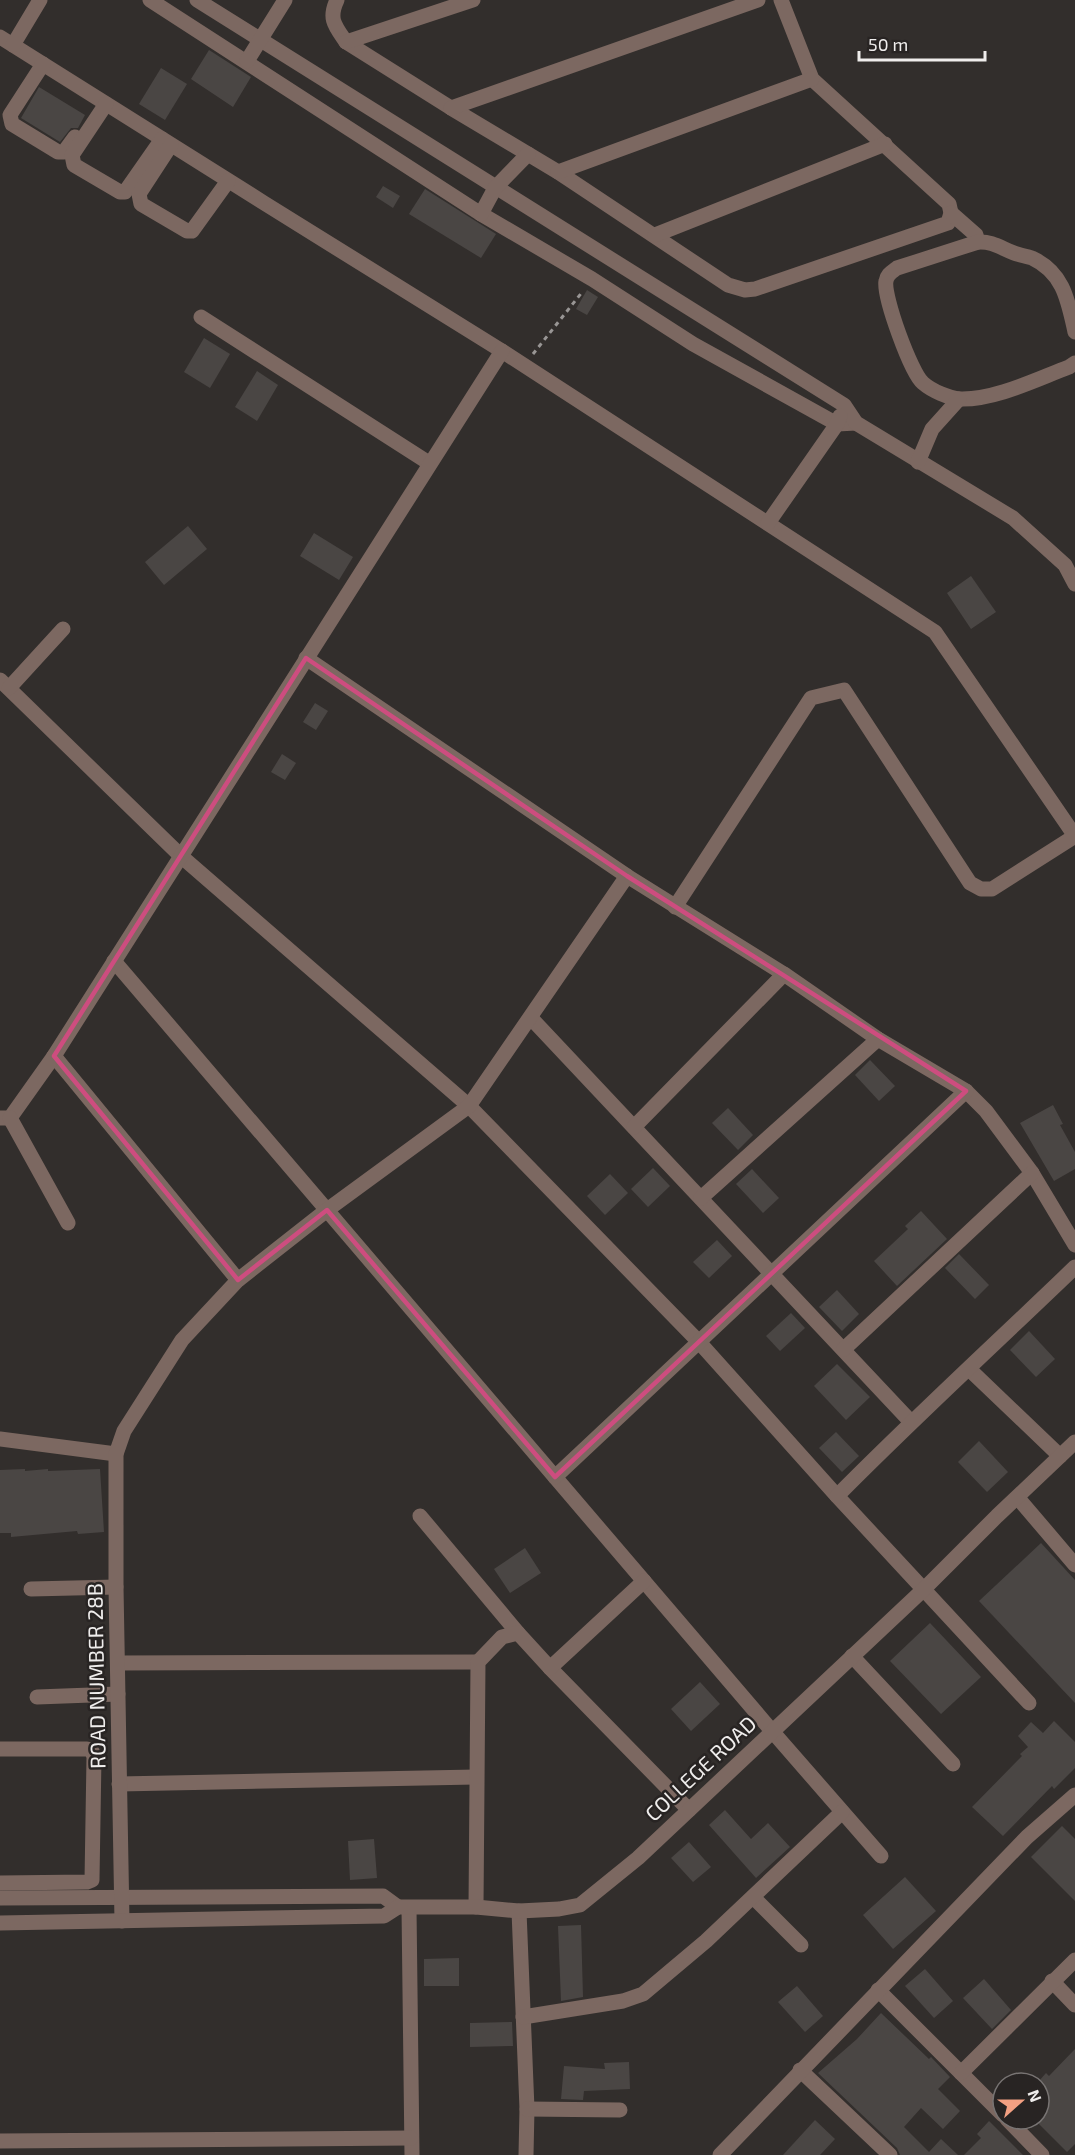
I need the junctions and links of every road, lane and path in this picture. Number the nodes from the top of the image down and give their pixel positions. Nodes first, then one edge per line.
1 (40, 0) edge
2 (150, 0) edge
3 (197, 0) edge
4 (285, 0) edge
5 (337, 0) edge
6 (473, 0) edge
7 (758, 0) edge
8 (781, 0) edge
9 (7, 41) edge
10 (260, 41) junction
11 (346, 42) junction
12 (247, 61) junction
13 (44, 64) junction
14 (812, 79) junction
15 (103, 102) junction
16 (451, 108) junction
17 (167, 142) junction
18 (885, 144) junction
19 (528, 154) junction
20 (558, 172) junction
21 (228, 181) junction
22 (495, 188) junction
23 (951, 213) junction
24 (481, 214) junction
25 (655, 234) junction
26 (978, 242) junction
27 (592, 279) junction
28 (201, 317) dead end
29 (1075, 332) edge
30 (502, 351) junction
31 (1075, 363) edge
32 (525, 365) junction
33 (959, 399) junction
34 (844, 405) junction
35 (856, 423) junction
36 (837, 424) junction
37 (918, 462) junction
38 (429, 463) junction
39 (768, 523) junction
40 (1070, 562) edge
41 (1075, 584) edge
42 (63, 629) dead end
43 (306, 658) junction
44 (4, 684) edge
45 (1075, 836) edge
46 (182, 857) junction
47 (627, 876) junction
48 (675, 907) junction
49 (114, 961) junction
50 (784, 974) junction
51 (531, 1018) junction
52 (878, 1039) junction
53 (54, 1056) junction
54 (966, 1091) junction
55 (469, 1106) junction
56 (5, 1118) edge
57 (634, 1127) junction
58 (1032, 1173) junction
59 (701, 1198) junction
60 (327, 1210) junction
61 (68, 1223) dead end
62 (1075, 1245) edge
63 (1075, 1267) edge
64 (772, 1273) junction
65 (238, 1280) junction
66 (699, 1342) junction
67 (844, 1349) junction
68 (969, 1369) junction
69 (911, 1422) junction
70 (0, 1439) edge
71 (1075, 1443) edge
72 (116, 1454) junction
73 (1060, 1456) junction
74 (555, 1478) junction
75 (837, 1496) junction
76 (1018, 1498) junction
77 (420, 1516) dead end
78 (1075, 1564) edge
79 (644, 1581) junction
80 (116, 1587) junction
81 (31, 1589) dead end
82 (924, 1589) junction
83 (518, 1633) junction
84 (852, 1656) junction
85 (478, 1662) junction
86 (118, 1663) junction
87 (550, 1668) junction
88 (118, 1694) junction
89 (37, 1697) dead end
90 (1029, 1702) dead end
91 (772, 1731) junction
92 (0, 1749) edge
93 (953, 1764) dead end
94 (476, 1777) junction
95 (119, 1784) junction
96 (1075, 1795) edge
97 (689, 1810) junction
98 (842, 1812) junction
99 (881, 1856) dead end
100 (0, 1883) edge
101 (44, 1890) junction
102 (753, 1897) junction
103 (0, 1898) edge
104 (122, 1898) junction
105 (476, 1907) junction
106 (404, 1908) junction
107 (519, 1911) junction
108 (122, 1921) junction
109 (46, 1922) junction
110 (0, 1923) edge
111 (801, 1945) dead end
112 (1075, 1960) edge
113 (1052, 1981) junction
114 (878, 1990) junction
115 (1075, 2005) edge
116 (523, 2017) junction
117 (800, 2070) junction
118 (961, 2073) junction
119 (991, 2103) edge
120 (527, 2109) junction
121 (620, 2110) dead end
122 (1019, 2131) edge
123 (411, 2138) junction
124 (0, 2141) edge
125 (143, 2147) edge
126 (412, 2155) edge
127 (526, 2155) edge
128 (720, 2155) edge
129 (890, 2155) edge
130 (1042, 2155) edge

1 - 9 street
2 - 12 street
3 - 10 street
4 - 10 street
5 - 11 street
6 - 11 street
7 - 16 street
8 - 14 street
9 - 13 street
10 - 12 street
10 - 22 street
11 - 16 street
12 - 24 street
13 - 15 street
13 - 15 street
14 - 18 street
14 - 20 street
15 - 17 street
15 - 17 street
16 - 19 street
17 - 21 street
17 - 21 street
18 - 23 street
18 - 25 street
19 - 20 street
19 - 22 street
20 - 25 street
21 - 30 street
22 - 24 street
22 - 34 street
23 - 25 street
23 - 26 street
24 - 27 street
26 - 29 street
26 - 33 street
27 - 32 path
27 - 36 street
28 - 38 street
30 - 32 street
30 - 38 street
31 - 33 street
32 - 39 street
33 - 37 street
34 - 35 street
34 - 36 street
35 - 36 street
35 - 37 street
36 - 39 street
37 - 40 street
38 - 43 street
39 - 45 street
40 - 41 street
42 - 44 street
43 - 46 street
43 - 47 street
44 - 46 street
45 - 48 street
46 - 49 street
46 - 55 street
47 - 48 street
47 - 51 street
48 - 50 street
49 - 53 street
49 - 60 street
50 - 52 street
50 - 57 street
51 - 55 street
51 - 57 street
52 - 54 street
52 - 59 street
53 - 56 street
53 - 65 street
54 - 58 street
54 - 64 street
55 - 60 street
55 - 66 street
56 - 61 street
57 - 59 street
58 - 62 street
58 - 67 street
59 - 64 street
60 - 65 street
60 - 74 street
63 - 68 street
64 - 66 street
64 - 67 street
65 - 72 street
66 - 74 street
66 - 75 street
67 - 69 street
68 - 69 street
68 - 73 street
69 - 75 street
70 - 72 street
71 - 73 street, COLLEGE ROAD
72 - 80 street, ROAD NUMBER 28B
73 - 76 street, COLLEGE ROAD
74 - 79 street
75 - 82 street
76 - 78 street
76 - 82 street, COLLEGE ROAD
77 - 83 street
79 - 87 street
79 - 91 street
80 - 81 street
80 - 86 street, ROAD NUMBER 28B
82 - 84 street, COLLEGE ROAD
82 - 90 street
83 - 85 street
83 - 87 street
84 - 91 street, COLLEGE ROAD
84 - 93 street
85 - 86 street
85 - 94 street
86 - 88 street, ROAD NUMBER 28B
87 - 97 street
88 - 89 street
88 - 95 street, ROAD NUMBER 28B
91 - 97 street, COLLEGE ROAD
91 - 98 street
92 - 101 street
94 - 95 street
94 - 105 street
95 - 104 street, ROAD NUMBER 28B
96 - 114 street
97 - 107 street, COLLEGE ROAD
98 - 99 street
98 - 102 street
100 - 101 street
101 - 103 street
101 - 104 street
101 - 109 street
102 - 111 street
102 - 116 street
104 - 106 street
104 - 108 street, ROAD NUMBER 28B
105 - 106 street, COLLEGE ROAD
105 - 107 street, COLLEGE ROAD
106 - 108 street
106 - 123 street
107 - 116 street
108 - 109 street
109 - 110 street
112 - 113 street
113 - 115 street
113 - 118 street
114 - 117 street
114 - 118 street
116 - 120 street
117 - 128 street
117 - 129 street
118 - 119 street
120 - 121 street
120 - 127 street
122 - 130 street
123 - 125 street
123 - 126 street
124 - 125 street

